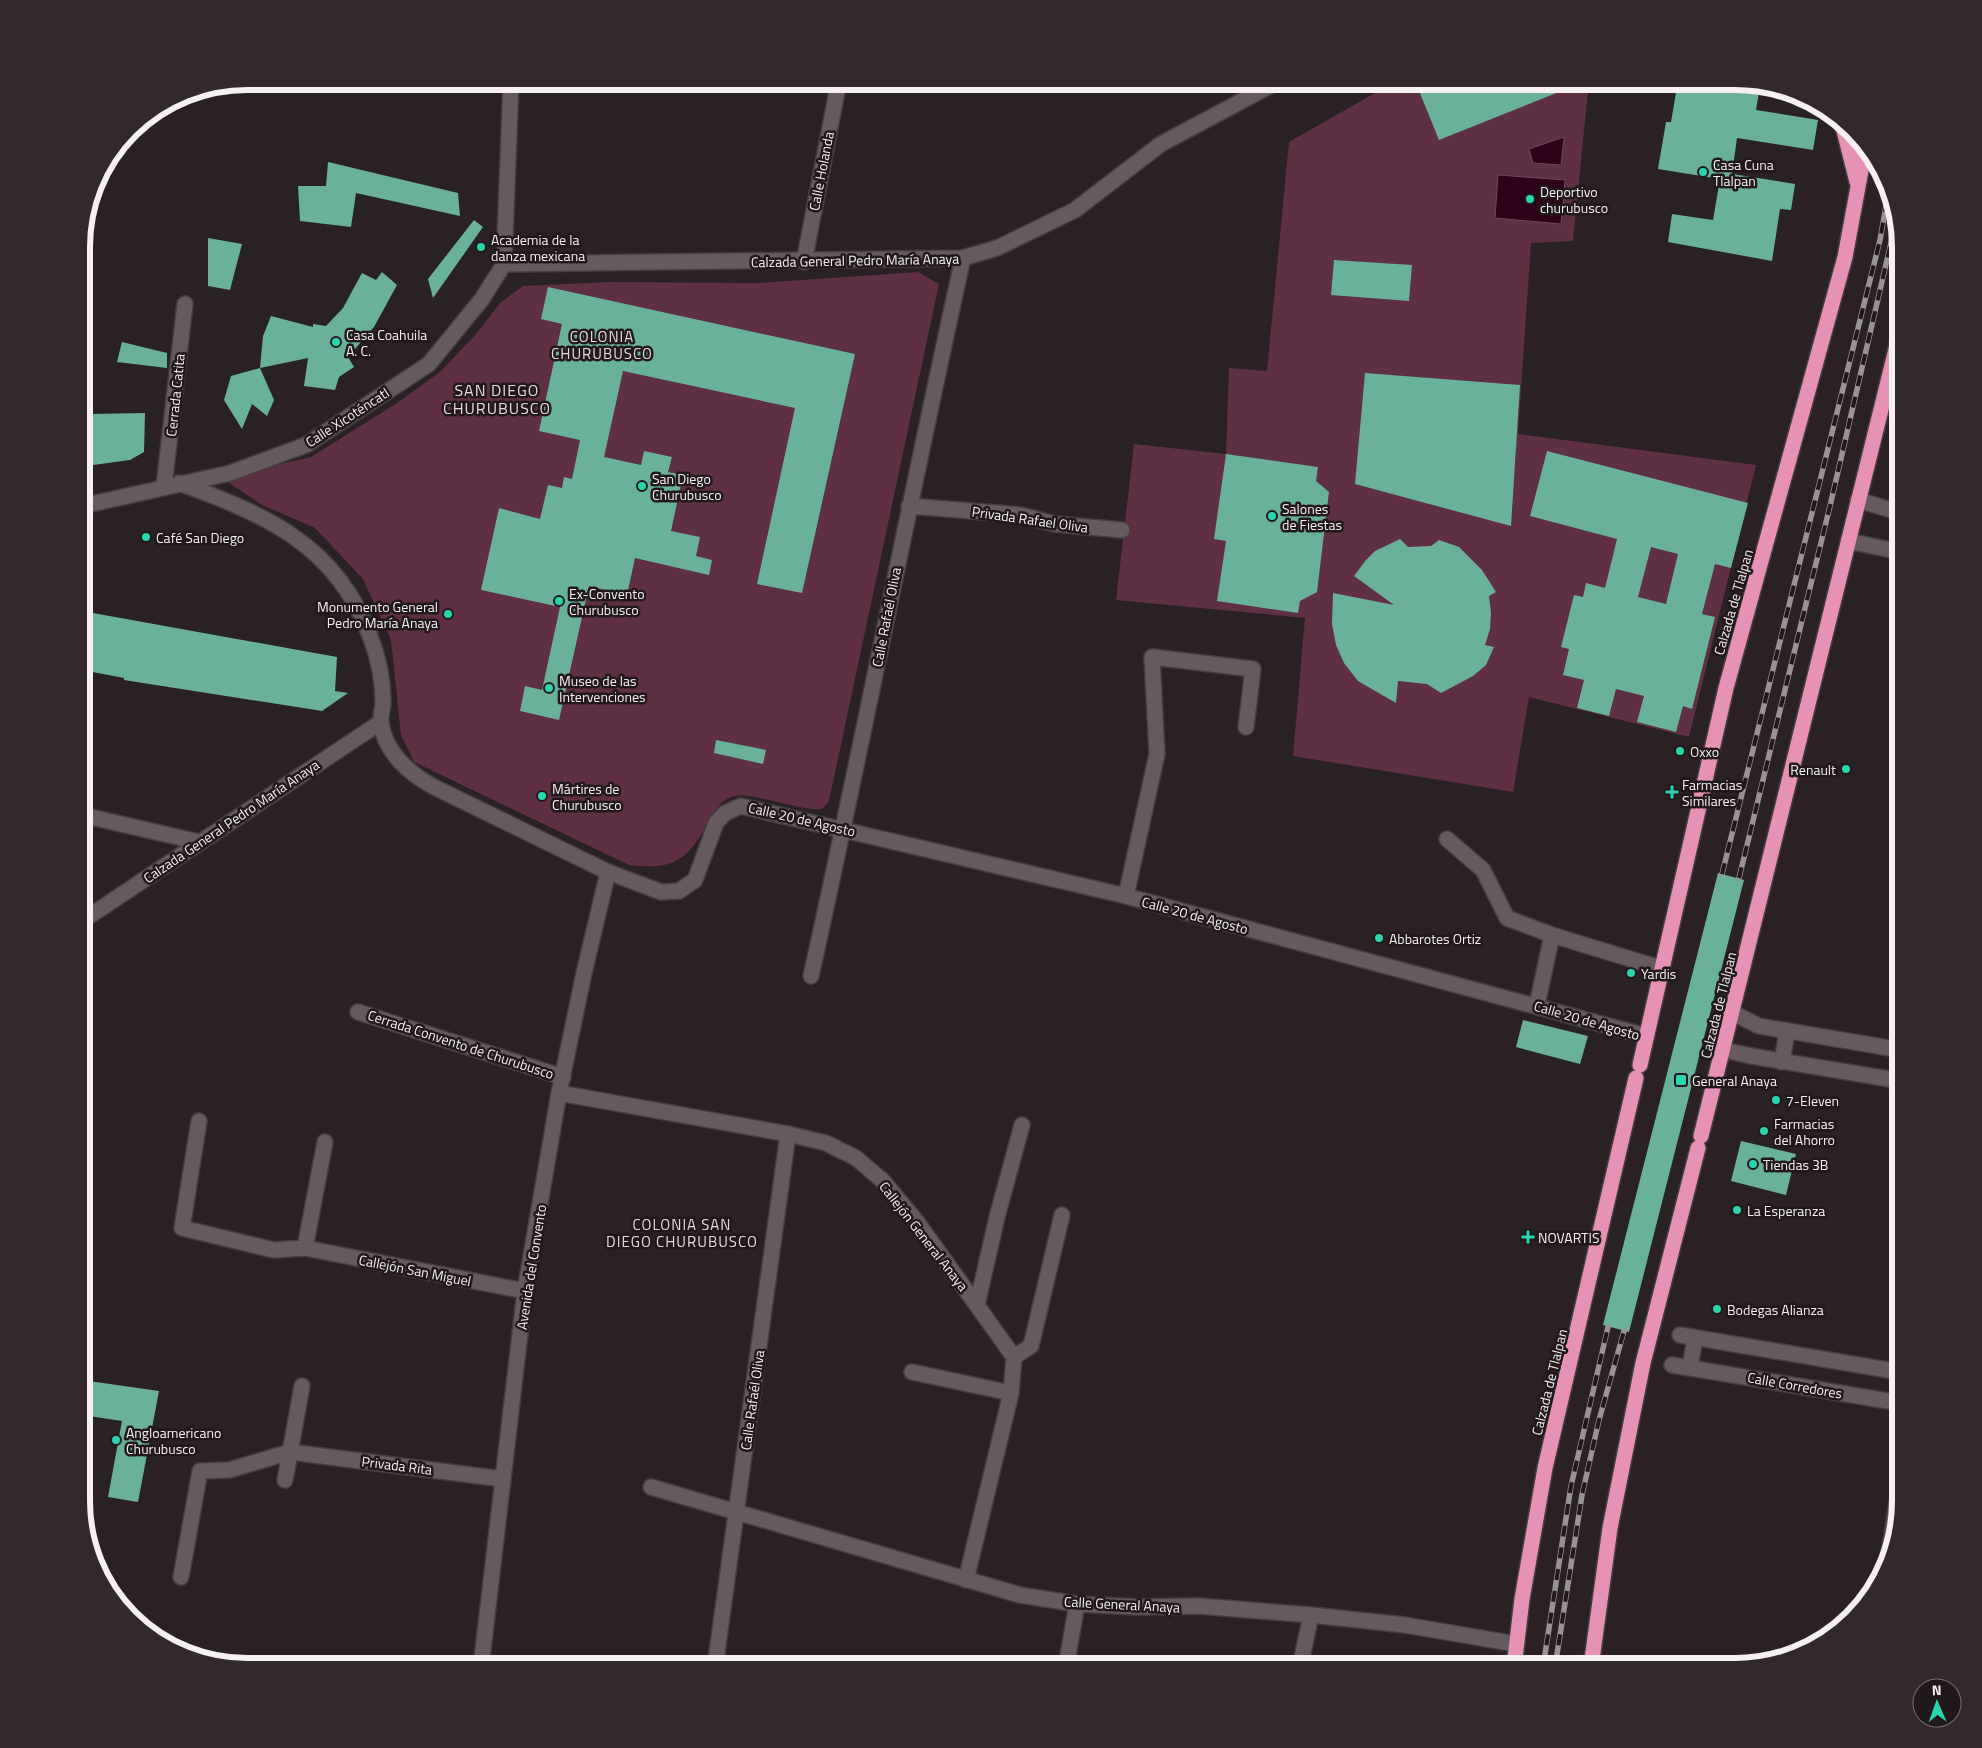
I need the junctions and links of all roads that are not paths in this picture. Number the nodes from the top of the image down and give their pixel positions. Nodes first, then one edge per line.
1 (511, 90) edge
2 (836, 90) edge
3 (1262, 90) edge
4 (1845, 135) edge
5 (1864, 157) edge
6 (1858, 188) junction
7 (963, 258) junction
8 (804, 262) junction
9 (504, 264) junction
10 (185, 304) dead end
11 (1892, 365) edge
12 (172, 484) junction
13 (1858, 500) junction
14 (90, 504) edge
15 (909, 506) junction
16 (1892, 510) edge
17 (1122, 530) dead end
18 (1848, 541) junction
19 (1892, 550) edge
20 (381, 722) junction
21 (1246, 727) dead end
22 (90, 817) edge
23 (844, 829) junction
24 (1446, 839) dead end
25 (199, 842) junction
26 (608, 872) junction
27 (1126, 896) junction
28 (90, 915) edge
29 (1552, 934) junction
30 (1663, 969) junction
31 (811, 976) dead end
32 (1537, 1006) junction
33 (358, 1012) dead end
34 (1733, 1013) junction
35 (1788, 1031) junction
36 (1646, 1036) junction
37 (1892, 1049) edge
38 (1724, 1050) junction
39 (1782, 1062) junction
40 (563, 1077) junction
41 (1892, 1080) edge
42 (559, 1094) junction
43 (199, 1121) dead end
44 (1022, 1125) dead end
45 (788, 1134) junction
46 (325, 1142) dead end
47 (1062, 1215) dead end
48 (305, 1248) junction
49 (526, 1291) junction
50 (977, 1305) junction
51 (1014, 1357) junction
52 (1672, 1365) dead end
53 (1690, 1367) junction
54 (1892, 1371) edge
55 (912, 1372) dead end
56 (302, 1386) dead end
57 (1011, 1393) junction
58 (1892, 1402) edge
59 (290, 1452) junction
60 (503, 1479) junction
61 (285, 1480) dead end
62 (651, 1488) dead end
63 (737, 1514) junction
64 (181, 1577) dead end
65 (966, 1580) junction
66 (1077, 1604) junction
67 (1311, 1615) junction
68 (1516, 1644) junction
69 (482, 1658) edge
70 (716, 1658) edge
71 (1068, 1658) edge
72 (1302, 1658) edge
73 (1515, 1658) edge
74 (1592, 1658) edge

1 - 9 street
2 - 8 street, Calle Holanda
3 - 7 street, Calzada General Pedro María Anaya
4 - 6 highway
5 - 6 highway, Calzada de Tlalpan
6 - 30 highway, Calzada de Tlalpan
7 - 8 street, Calzada General Pedro María Anaya
7 - 15 street, Calle Rafaél Oliva
8 - 9 street, Calzada General Pedro María Anaya
9 - 12 street, Calle Xicoténcatl
10 - 12 street, Cerrada Catita
11 - 13 highway, Calzada de Tlalpan
12 - 14 street, Calle Xicoténcatl
12 - 20 street, Calle 20 de Agosto
13 - 16 street
13 - 18 highway, Calzada de Tlalpan
15 - 17 street, Privada Rafael Oliva
15 - 23 street, Calle Rafaél Oliva
18 - 19 street
18 - 34 highway, Calzada de Tlalpan
20 - 25 street, Calzada General Pedro María Anaya
20 - 26 street, Calle 20 de Agosto
21 - 27 street
22 - 25 street
23 - 26 street, Calle 20 de Agosto
23 - 27 street, Calle 20 de Agosto
23 - 31 street, Calle Rafaél Oliva
24 - 29 street
25 - 28 street, Calzada General Pedro María Anaya
26 - 40 street, Avenida del Convento
27 - 32 street, Calle 20 de Agosto
29 - 30 street
29 - 32 street
30 - 36 highway, Calzada de Tlalpan
32 - 36 street, Calle 20 de Agosto
33 - 40 street, Cerrada Convento de Churubusco
34 - 35 street
34 - 38 highway, Calzada de Tlalpan
35 - 37 street
35 - 39 street
36 - 68 highway, Calzada de Tlalpan
38 - 39 street
38 - 74 highway, Calzada de Tlalpan
39 - 41 street
40 - 42 street, Avenida del Convento
42 - 45 street, Callejón General Anaya
42 - 49 street, Avenida del Convento
43 - 48 street, Callejón San Miguel
44 - 50 street
45 - 50 street, Callejón General Anaya
45 - 63 street, Calle Rafaél Oliva
46 - 48 street
47 - 51 street
48 - 49 street, Callejón San Miguel
49 - 60 street, Avenida del Convento
50 - 51 street, Callejón General Anaya
51 - 57 street
52 - 53 street, Calle Corredores
53 - 54 street
53 - 58 street, Calle Corredores
55 - 57 street
56 - 59 street
57 - 65 street
59 - 60 street, Privada Rita
59 - 61 street
59 - 64 street
60 - 69 street, Avenida del Convento
62 - 63 street, Calle General Anaya
63 - 65 street, Calle General Anaya
63 - 70 street, Calle Rafaél Oliva
65 - 66 street, Calle General Anaya
66 - 67 street, Calle General Anaya
66 - 71 street
67 - 68 street, Calle General Anaya
67 - 72 street
68 - 73 highway, Calzada de Tlalpan

